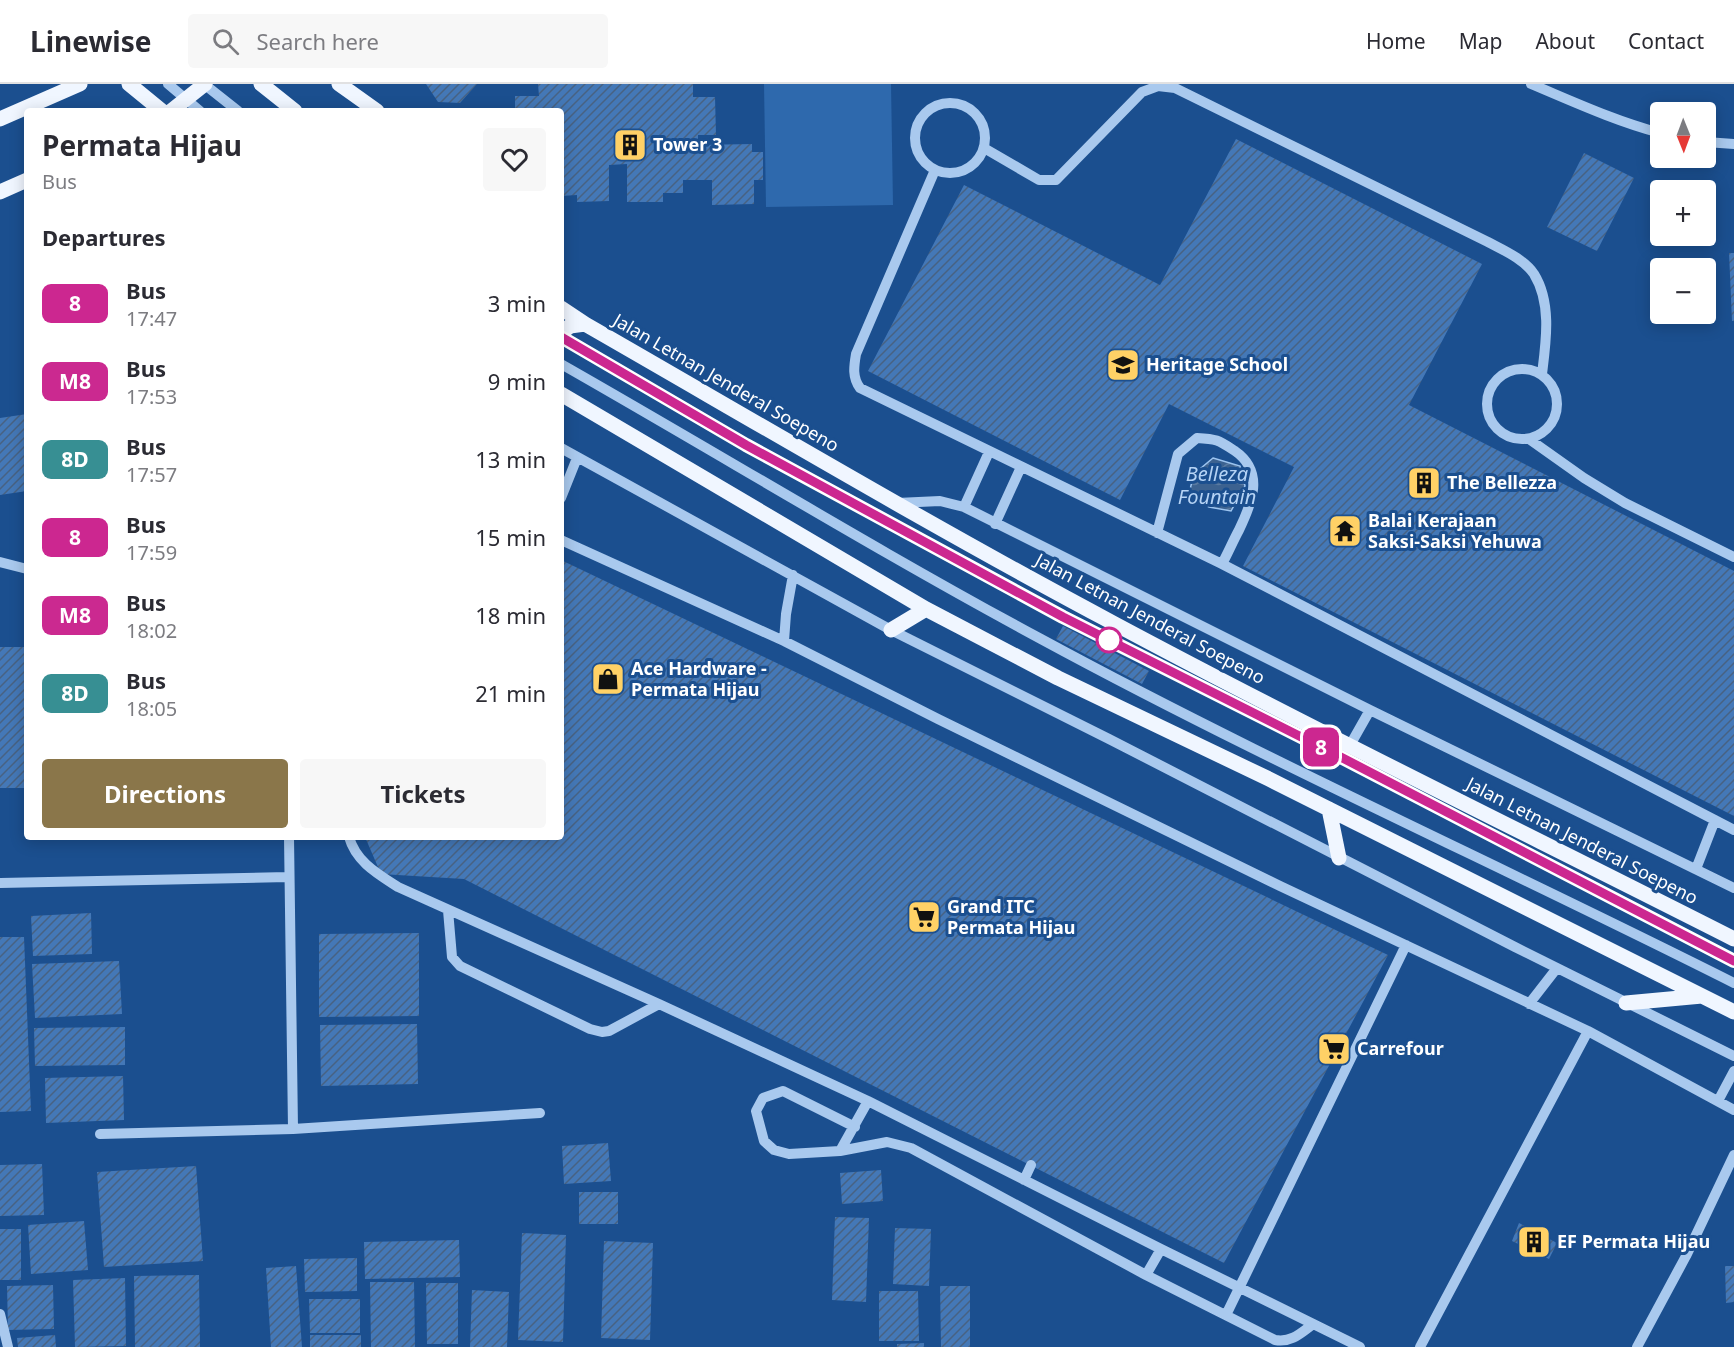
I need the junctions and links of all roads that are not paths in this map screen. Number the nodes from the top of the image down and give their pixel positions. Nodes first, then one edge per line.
1 (81, 84) edge
2 (129, 84) edge
3 (168, 84) edge
4 (204, 84) edge
5 (261, 84) edge
6 (339, 84) edge
7 (1531, 84) edge
8 (55, 88) edge
9 (186, 99) junction
10 (158, 108) edge
11 (175, 108) edge
12 (196, 108) edge
13 (234, 108) edge
14 (291, 108) edge
15 (373, 108) edge
16 (0, 119) edge
17 (1650, 130) edge
18 (1716, 142) edge
19 (1734, 144) edge
20 (984, 148) junction
21 (935, 170) junction
22 (24, 181) edge
23 (0, 192) edge
24 (564, 310) edge
25 (585, 324) junction
26 (564, 332) edge
27 (564, 337) edge
28 (564, 366) edge
29 (1542, 374) junction
30 (564, 396) edge
31 (1529, 439) junction
32 (564, 450) edge
33 (989, 452) junction
34 (577, 458) junction
35 (1021, 467) junction
36 (564, 490) edge
37 (897, 503) junction
38 (964, 507) junction
39 (995, 524) junction
40 (1158, 532) junction
41 (564, 541) edge
42 (1734, 557) edge
43 (0, 562) edge
44 (1222, 564) junction
45 (24, 568) edge
46 (792, 575) junction
47 (926, 609) junction
48 (891, 630) junction
49 (784, 641) junction
50 (1370, 710) junction
51 (1349, 747) junction
52 (1329, 810) junction
53 (1715, 820) junction
54 (1734, 830) edge
55 (289, 840) edge
56 (350, 840) edge
57 (1339, 858) junction
58 (1696, 868) junction
59 (288, 877) junction
60 (0, 883) edge
61 (1733, 885) edge
62 (448, 910) junction
63 (1734, 939) edge
64 (1406, 945) junction
65 (1734, 961) edge
66 (1557, 968) junction
67 (1734, 983) edge
68 (1702, 996) junction
69 (1626, 1003) junction
70 (659, 1004) junction
71 (1529, 1004) junction
72 (1734, 1012) edge
73 (1588, 1031) junction
74 (1734, 1056) edge
75 (1734, 1071) edge
76 (868, 1101) junction
77 (1718, 1101) junction
78 (1734, 1110) edge
79 (540, 1113) dead end
80 (855, 1127) junction
81 (293, 1130) junction
82 (100, 1134) dead end
83 (840, 1151) junction
84 (1734, 1155) edge
85 (1031, 1165) dead end
86 (1024, 1180) junction
87 (1161, 1249) junction
88 (1146, 1275) junction
89 (1240, 1289) junction
90 (0, 1314) edge
91 (1226, 1315) junction
92 (1314, 1324) junction
93 (8, 1347) edge
94 (1360, 1347) edge
95 (1420, 1347) edge
96 (1637, 1347) edge

1 - 8 main road
2 - 10 main road
3 - 9 street
4 - 9 main road
4 - 13 street
5 - 14 main road
6 - 15 main road
7 - 17 street
8 - 16 main road
9 - 11 main road
9 - 12 street
18 - 19 street
20 - 21 street
20 - 21 street
20 - 29 street
21 - 33 street
22 - 23 main road
24 - 25 main road, Jalan Letnan Jenderal Soepeno
25 - 26 main road
25 - 37 main road, Jalan Letnan Jenderal Soepeno
27 - 65 street
28 - 67 street
29 - 31 street
29 - 31 street
30 - 47 main road
31 - 42 street
32 - 34 street
33 - 35 street
33 - 38 street
34 - 36 street
34 - 46 street
35 - 39 street
35 - 40 street
37 - 38 street
37 - 51 main road, Jalan Letnan Jenderal Soepeno
38 - 39 street
39 - 50 street
40 - 44 street
40 - 44 street
41 - 49 street
43 - 45 street
44 - 53 street
46 - 48 street
46 - 49 street
47 - 48 main road
47 - 52 main road
48 - 57 street
49 - 64 street
50 - 51 street
50 - 58 street
51 - 63 main road, Jalan Letnan Jenderal Soepeno
52 - 57 main road
52 - 68 main road
53 - 54 street
53 - 58 street
55 - 59 street
56 - 62 street
57 - 66 street
58 - 61 street
59 - 60 street
59 - 81 street
62 - 70 street
62 - 70 street
64 - 71 street
64 - 89 street
66 - 69 street
66 - 71 street
68 - 69 main road
68 - 72 main road
69 - 74 street
70 - 76 street
71 - 73 street
73 - 77 street
73 - 95 street
75 - 77 street
76 - 80 street
76 - 86 street
77 - 78 street
79 - 81 street
80 - 83 street
80 - 83 street
81 - 82 street
83 - 88 street
84 - 96 street
85 - 86 street
86 - 87 street
87 - 88 street
87 - 89 street
88 - 91 street
89 - 91 street
89 - 92 street
90 - 93 street
91 - 92 street
92 - 94 street

